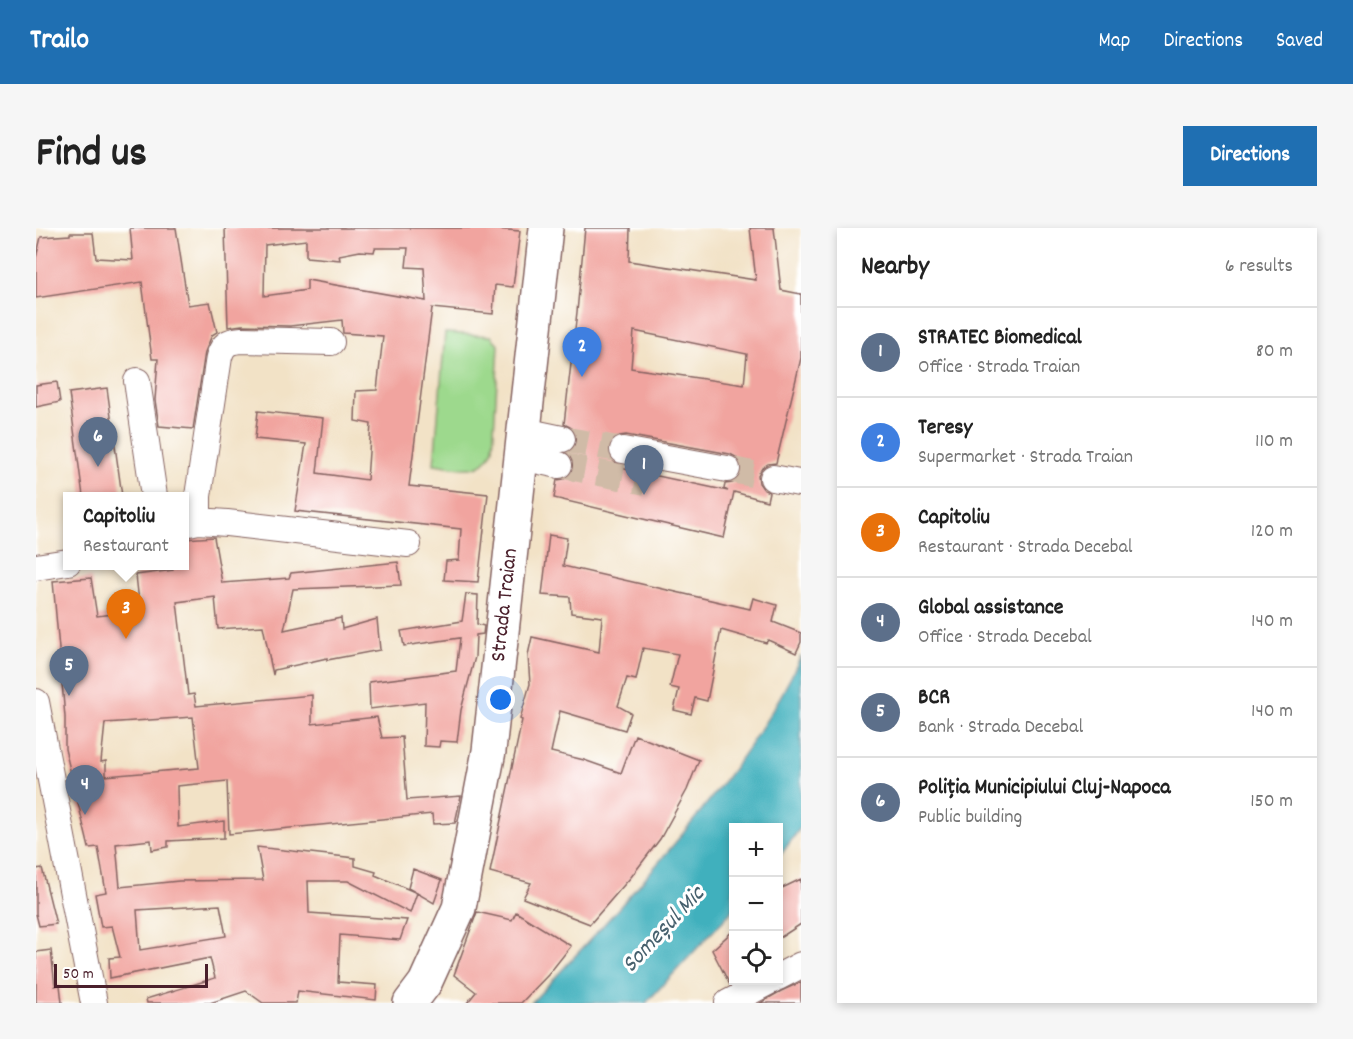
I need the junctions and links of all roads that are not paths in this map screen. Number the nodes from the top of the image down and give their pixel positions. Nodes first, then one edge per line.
1 (546, 228) edge
2 (332, 342) dead end
3 (137, 381) dead end
4 (562, 439) tunnel mouth
5 (522, 444) junction
6 (623, 450) tunnel mouth
7 (559, 465) tunnel mouth
8 (727, 469) tunnel mouth
9 (773, 478) tunnel mouth
10 (799, 483) dead end
11 (153, 492) edge
12 (191, 523) edge
13 (408, 544) dead end
14 (63, 563) edge
15 (36, 567) edge
16 (36, 702) edge
17 (46, 807) edge
18 (801, 965) edge
19 (783, 974) edge
20 (764, 985) edge
21 (94, 1003) edge
22 (410, 1003) edge
23 (728, 1003) edge

1 - 5 main road, Strada Traian
2 - 12 street
3 - 11 street
4 - 5 street
5 - 7 street
5 - 22 main road, Strada Traian
6 - 8 street
9 - 10 street
12 - 13 street
14 - 15 street
16 - 17 street
17 - 21 street
18 - 19 street
20 - 23 street

